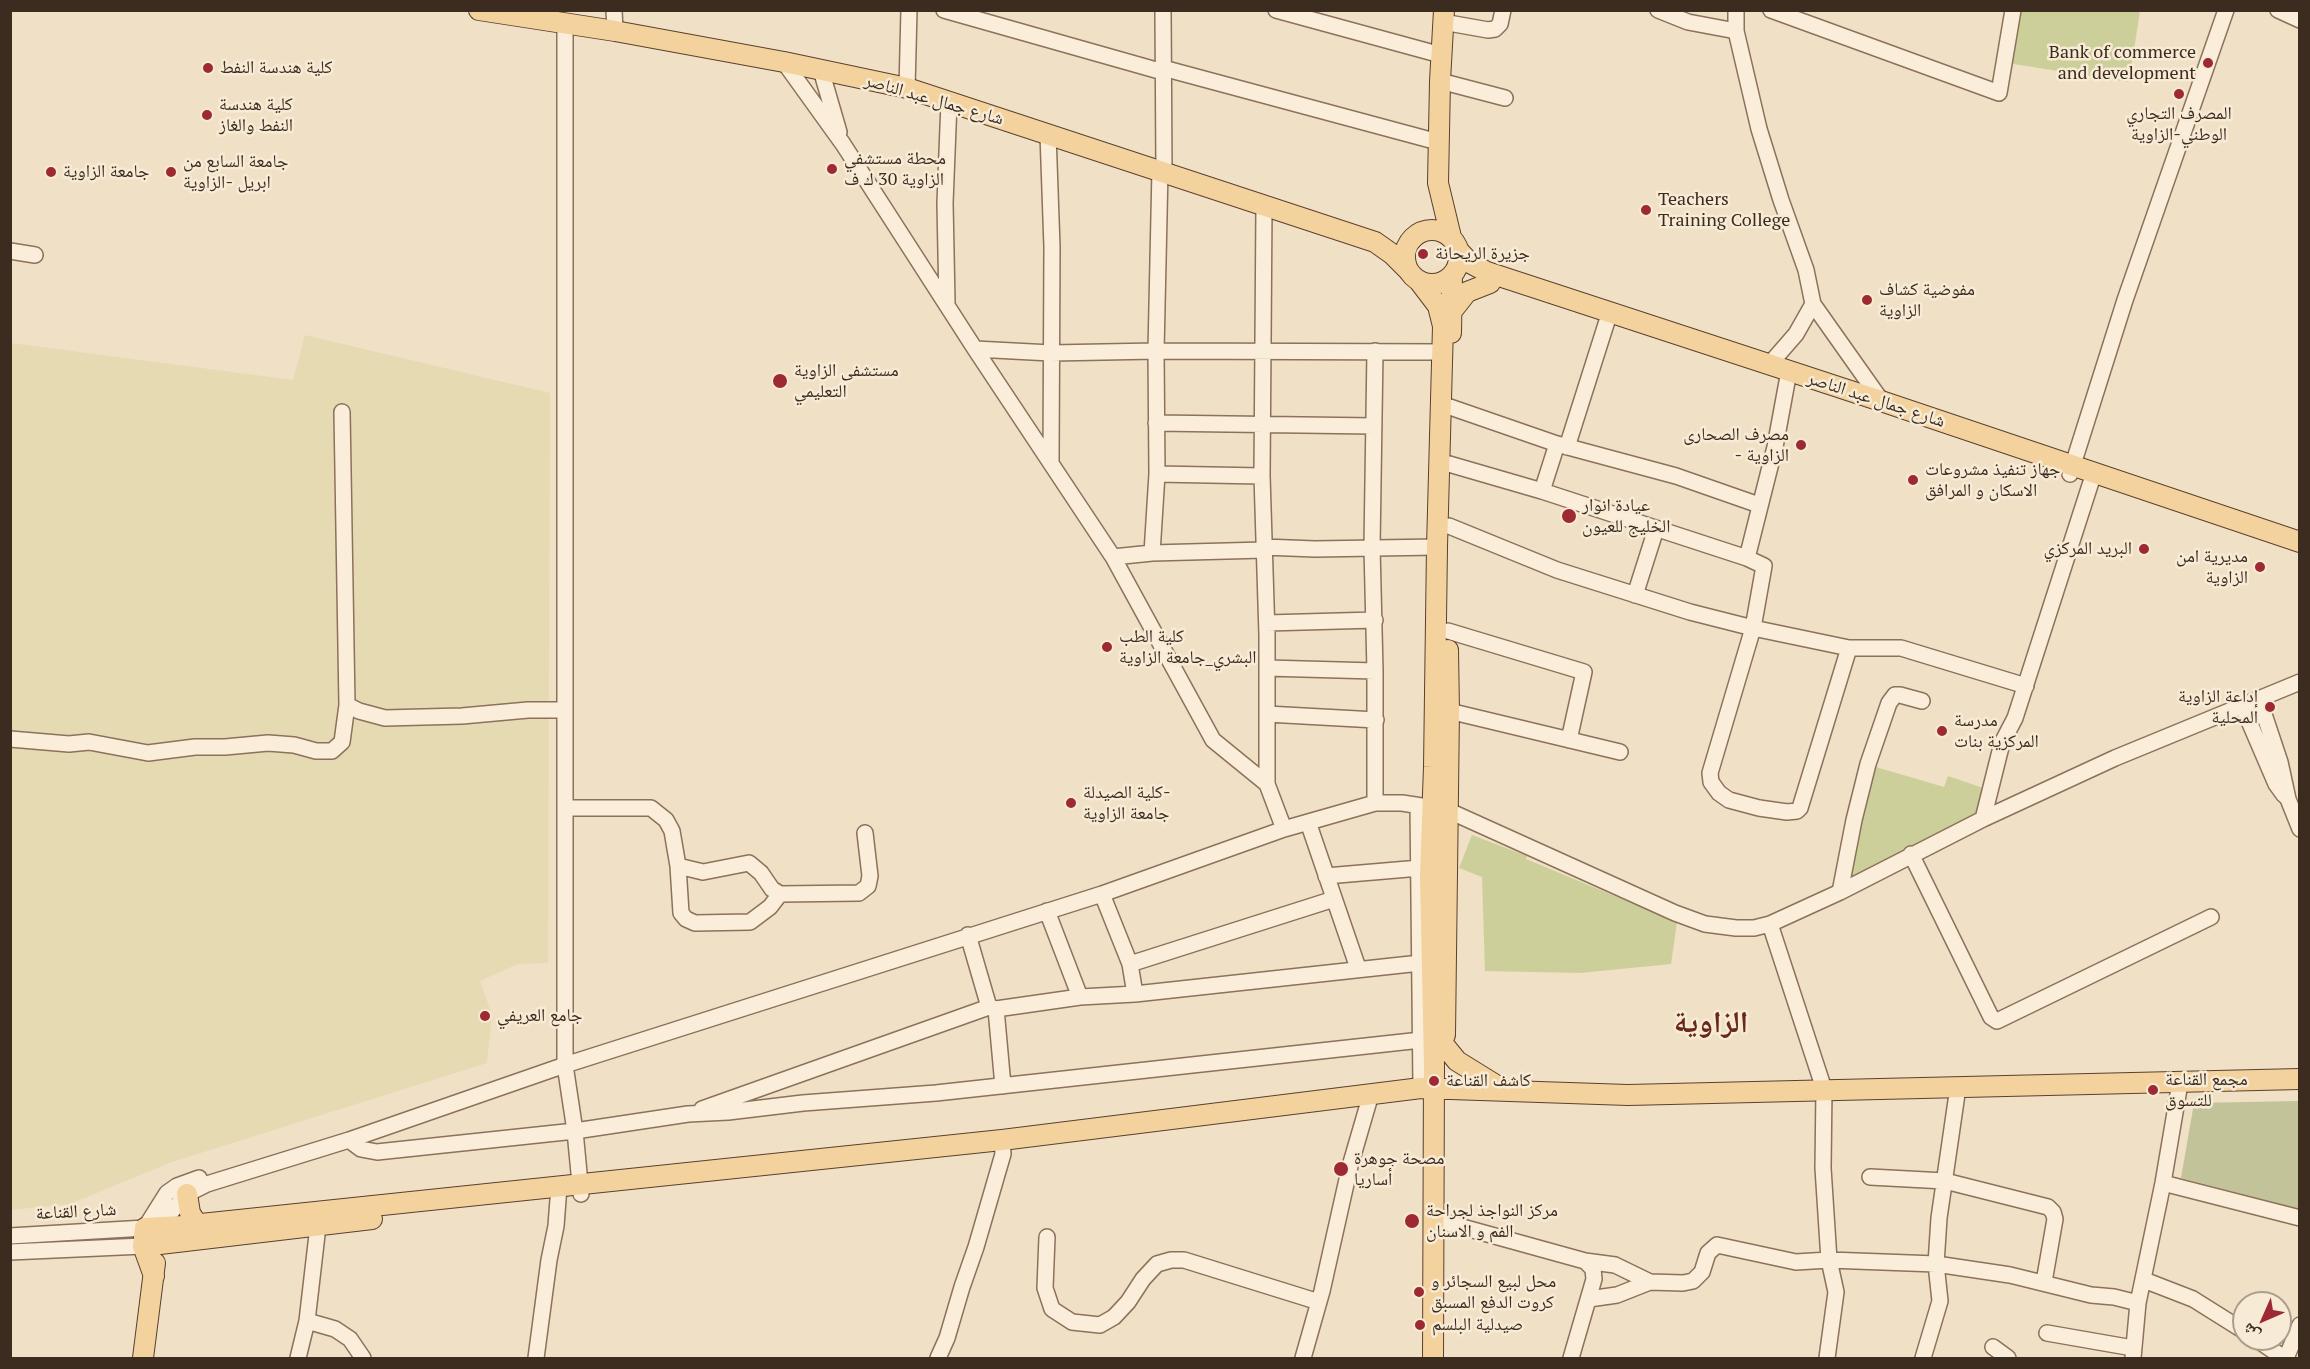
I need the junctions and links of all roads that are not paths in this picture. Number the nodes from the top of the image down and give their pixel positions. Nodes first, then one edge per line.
1 (614, 10) edge
2 (909, 10) edge
3 (944, 10) edge
4 (1163, 10) edge
5 (1276, 10) edge
6 (1503, 10) edge
7 (1658, 10) edge
8 (1736, 10) edge
9 (1771, 10) edge
10 (2013, 10) edge
11 (2226, 10) edge
12 (2278, 10) edge
13 (480, 11) edge
14 (1443, 16) edge
15 (2300, 20) edge
16 (565, 23) junction
17 (615, 31) junction
18 (1736, 31) junction
19 (1442, 55) junction
20 (784, 62) junction
21 (821, 70) junction
22 (1163, 70) junction
23 (1440, 81) junction
24 (907, 88) junction
25 (1505, 98) dead end
26 (949, 102) junction
27 (1048, 134) junction
28 (1438, 142) junction
29 (843, 144) junction
30 (1162, 171) junction
31 (1438, 183) junction
32 (1264, 206) junction
33 (1414, 236) junction
34 (1375, 242) junction
35 (1454, 244) junction
36 (10, 251) edge
37 (35, 255) dead end
38 (1453, 274) junction
39 (1413, 275) junction
40 (1490, 283) junction
41 (947, 303) junction
42 (1813, 304) junction
43 (1452, 311) junction
44 (1607, 321) junction
45 (975, 349) junction
46 (1156, 351) junction
47 (1375, 351) junction
48 (1263, 352) junction
49 (1442, 352) junction
50 (1051, 353) junction
51 (1769, 365) junction
52 (1789, 375) junction
53 (1450, 407) junction
54 (1885, 407) junction
55 (342, 412) dead end
56 (1156, 423) junction
57 (1262, 425) junction
58 (1374, 426) junction
59 (1562, 446) junction
60 (1051, 462) junction
61 (1449, 464) junction
62 (2072, 470) junction
63 (1157, 474) junction
64 (1262, 476) junction
65 (2091, 482) junction
66 (1542, 491) junction
67 (1759, 505) junction
68 (1449, 526) junction
69 (1656, 529) junction
70 (2300, 542) edge
71 (1372, 547) junction
72 (1437, 547) junction
73 (1264, 548) junction
74 (1152, 553) junction
75 (2300, 554) edge
76 (1113, 557) junction
77 (1747, 558) junction
78 (1635, 595) junction
79 (1375, 620) junction
80 (1267, 623) junction
81 (1752, 628) junction
82 (1448, 631) junction
83 (1849, 648) junction
84 (1267, 668) junction
85 (1375, 671) junction
86 (2300, 682) edge
87 (2026, 686) junction
88 (2259, 699) junction
89 (1922, 701) dead end
90 (347, 705) junction
91 (2242, 705) junction
92 (565, 710) junction
93 (1449, 711) junction
94 (1267, 714) junction
95 (1376, 720) junction
96 (10, 739) edge
97 (1569, 740) junction
98 (1620, 752) dead end
99 (1267, 784) junction
100 (2288, 799) junction
101 (1375, 803) junction
102 (565, 808) junction
103 (1432, 808) junction
104 (1983, 819) junction
105 (1308, 822) junction
106 (1284, 829) junction
107 (2300, 829) edge
108 (865, 832) dead end
109 (1911, 854) junction
110 (678, 866) junction
111 (1419, 868) junction
112 (1326, 876) junction
113 (1840, 892) junction
114 (780, 894) junction
115 (1102, 894) junction
116 (1334, 899) junction
117 (1047, 911) junction
118 (2211, 917) dead end
119 (1770, 924) junction
120 (968, 935) junction
121 (1420, 963) junction
122 (1130, 964) junction
123 (1358, 968) junction
124 (1135, 994) junction
125 (1080, 997) junction
126 (993, 1008) junction
127 (1421, 1040) junction
128 (1444, 1045) junction
129 (565, 1065) junction
130 (2300, 1079) edge
131 (1003, 1086) junction
132 (2179, 1088) junction
133 (1504, 1090) junction
134 (1436, 1091) junction
135 (2300, 1092) edge
136 (1824, 1094) junction
137 (1957, 1094) junction
138 (1369, 1101) junction
139 (688, 1114) junction
140 (575, 1131) junction
141 (349, 1140) junction
142 (1002, 1147) junction
143 (264, 1167) junction
144 (1869, 1177) dead end
145 (1945, 1181) junction
146 (2163, 1183) junction
147 (580, 1189) junction
148 (559, 1191) junction
149 (187, 1194) junction
150 (2300, 1218) edge
151 (1444, 1222) junction
152 (197, 1224) junction
153 (318, 1226) junction
154 (10, 1236) edge
155 (150, 1237) junction
156 (1047, 1237) dead end
157 (10, 1252) edge
158 (1829, 1260) junction
159 (1585, 1261) junction
160 (1936, 1264) junction
161 (2144, 1280) junction
162 (1650, 1282) junction
163 (2044, 1282) junction
164 (1589, 1299) junction
165 (1319, 1302) junction
166 (2138, 1304) junction
167 (307, 1321) junction
168 (2232, 1323) edge
169 (2300, 1325) edge
170 (2047, 1333) dead end
171 (1993, 1347) dead end
172 (2133, 1353) edge
173 (143, 1359) edge
174 (298, 1359) edge
175 (363, 1359) edge
176 (536, 1359) edge
177 (938, 1359) edge
178 (1303, 1359) edge
179 (1433, 1359) edge
180 (1446, 1359) edge
181 (1571, 1359) edge
182 (1827, 1359) edge
183 (1923, 1359) edge
184 (2008, 1359) edge
185 (2285, 1359) edge

1 - 17 street
2 - 24 street
3 - 22 street
4 - 22 street
5 - 19 street
6 - 14 street
7 - 18 street
8 - 18 street
9 - 10 street
11 - 62 street
12 - 15 street
13 - 16 main road, شارع جمال عبد الناصر
14 - 19 main road
16 - 17 main road, شارع جمال عبد الناصر
16 - 92 street
17 - 20 main road, شارع جمال عبد الناصر
18 - 42 street
19 - 23 main road
20 - 21 main road, شارع جمال عبد الناصر
20 - 29 street
21 - 24 main road, شارع جمال عبد الناصر
21 - 29 street
22 - 28 street
22 - 30 street
23 - 25 street
23 - 28 main road
24 - 26 main road, شارع جمال عبد الناصر
26 - 27 main road, شارع جمال عبد الناصر
26 - 41 street
27 - 30 main road, شارع جمال عبد الناصر
27 - 50 street
28 - 31 main road
29 - 41 street
30 - 32 main road, شارع جمال عبد الناصر
30 - 46 street
31 - 33 main road
31 - 35 main road
32 - 34 main road, شارع جمال عبد الناصر
32 - 48 street
33 - 34 main road, شارع جمال عبد الناصر
33 - 35 main road
33 - 39 main road
34 - 39 main road, شارع جمال عبد الناصر
35 - 38 main road
35 - 51 main road, شارع جمال عبد الناصر
36 - 37 street
38 - 39 main road
38 - 40 main road, شارع جمال عبد الناصر
38 - 43 main road
39 - 49 main road, شارع جمال عبد الناصر
40 - 43 main road
40 - 44 main road, شارع جمال عبد الناصر
41 - 45 street
42 - 51 street
42 - 54 street
43 - 53 main road
44 - 52 main road, شارع جمال عبد الناصر
44 - 59 street
45 - 50 street
45 - 60 street
46 - 48 street
46 - 50 street
46 - 56 street
47 - 48 street
47 - 49 street
47 - 58 street
48 - 57 street
49 - 72 main road, شارع جمال عبد الناصر
50 - 60 street
51 - 52 main road, شارع جمال عبد الناصر
52 - 54 main road, شارع جمال عبد الناصر
52 - 67 street
53 - 59 street
53 - 61 main road
54 - 62 main road, شارع جمال عبد الناصر
55 - 90 street
56 - 57 street
56 - 63 street
57 - 58 street
57 - 64 street
58 - 71 street
59 - 66 street
59 - 67 street
60 - 76 street
61 - 66 street
61 - 68 main road
62 - 65 main road, شارع جمال عبد الناصر
62 - 70 main road, شارع جمال عبد الناصر
63 - 64 street
63 - 74 street
64 - 73 street
65 - 75 main road, شارع جمال عبد الناصر
65 - 87 street
66 - 69 street
67 - 77 street
68 - 78 street
68 - 82 main road
69 - 77 street
69 - 78 street
71 - 72 street
71 - 73 street
71 - 79 street
72 - 103 main road, شارع جمال عبد الناصر
73 - 74 street
73 - 80 street
74 - 76 street
76 - 99 street
77 - 81 street
78 - 81 street
79 - 80 street
79 - 85 street
80 - 84 street
81 - 83 street
81 - 83 street
82 - 93 main road
82 - 97 street
83 - 87 street
84 - 85 street
84 - 94 street
85 - 95 street
86 - 88 street
87 - 104 street
88 - 91 street
88 - 100 street
89 - 113 street
90 - 92 street
90 - 96 street
91 - 100 street
91 - 104 street
92 - 102 street
93 - 97 street
93 - 103 main road
94 - 95 street
94 - 99 street
95 - 101 street
97 - 98 street
99 - 106 street
100 - 107 street
101 - 103 street
101 - 105 street
102 - 110 street
102 - 129 street
103 - 111 street
103 - 119 street
103 - 128 main road
103 - 134 main road
104 - 109 street
105 - 106 street
105 - 112 street
106 - 115 street
108 - 114 street
109 - 113 street
109 - 118 street
110 - 114 street
110 - 114 street
111 - 112 street
111 - 121 street
112 - 116 street
113 - 119 street
115 - 117 street
115 - 122 street
116 - 122 street
116 - 123 street
117 - 120 street
117 - 125 street
119 - 136 street
120 - 126 street
120 - 129 street
121 - 123 street
121 - 127 street
122 - 124 street
123 - 124 street
124 - 125 street
125 - 126 street
126 - 131 street
126 - 139 street
127 - 131 street
127 - 134 street
128 - 133 main road
128 - 134 main road
129 - 140 street
129 - 141 street
130 - 132 main road
131 - 139 street
132 - 135 main road
132 - 136 main road
132 - 137 main road
132 - 146 street
133 - 134 main road
133 - 136 main road
134 - 136 main road
134 - 138 main road
134 - 151 main road
134 - 179 main road
136 - 137 main road
136 - 158 street
137 - 145 street
138 - 142 main road
138 - 165 street
139 - 140 street
140 - 141 street
140 - 147 street
141 - 143 street
142 - 147 main road
142 - 177 street
143 - 149 street
143 - 155 street
144 - 145 street
145 - 160 street
145 - 163 street
146 - 150 street
146 - 161 street
147 - 148 main road
148 - 152 main road
148 - 153 main road
148 - 176 street
149 - 152 main road
149 - 155 street
151 - 159 street
151 - 180 main road
152 - 155 main road
153 - 155 main road
153 - 167 street
154 - 155 street, شارع القناعة
155 - 157 street, شارع القناعة
155 - 173 main road
156 - 165 street
158 - 160 street
158 - 162 street
158 - 182 street
159 - 162 street
159 - 164 street
160 - 163 street
160 - 183 street
161 - 166 street
161 - 168 street
162 - 164 street
163 - 166 street
164 - 181 street
165 - 178 street
166 - 172 street
167 - 174 street
167 - 175 street
169 - 185 street
170 - 172 street
171 - 184 street

